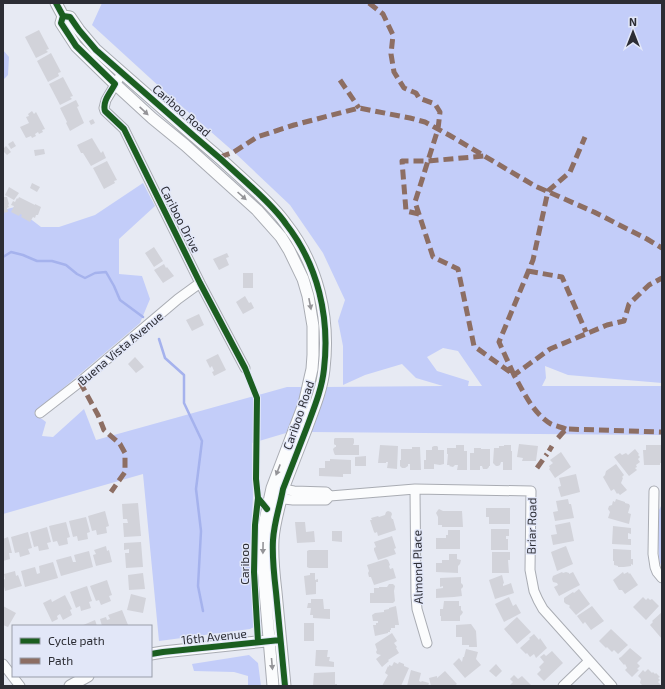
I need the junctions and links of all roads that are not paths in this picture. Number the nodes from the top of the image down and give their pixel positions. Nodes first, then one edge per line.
1 (56, 3) edge
2 (63, 16) junction
3 (122, 73) junction
4 (115, 84) junction
5 (200, 283) junction
6 (245, 368) dead end
7 (40, 413) dead end
8 (416, 489) junction
9 (654, 491) dead end
10 (276, 493) junction
11 (662, 578) edge
12 (275, 640) junction
13 (426, 643) dead end
14 (152, 654) edge
15 (589, 661) junction
16 (3, 664) edge
17 (12, 676) edge
18 (13, 677) edge
19 (86, 677) edge
20 (20, 686) edge
21 (70, 686) edge
22 (274, 686) edge
23 (285, 686) edge
24 (563, 686) edge
25 (612, 686) edge

1 - 2 street, Cariboo Road
2 - 3 street, Cariboo Road
2 - 4 street, Cariboo Road
3 - 4 street, Cariboo Drive
3 - 10 street, Cariboo Road
4 - 5 street, Cariboo Drive
4 -> 10 street, Cariboo Road
5 - 6 street, Cariboo Drive
5 - 7 street, Buena Vista Avenue
8 - 10 street, Briar Road
8 - 13 street, Almond Place
8 - 15 street, Briar Road
9 - 11 street
10 - 12 street, Cariboo Road
12 - 14 street, 16th Avenue
12 -> 22 street, Cariboo Road
12 - 23 street, Cariboo Road
15 - 24 street
15 - 25 street, Briar Road
16 - 17 street
18 - 20 street
19 - 21 street

